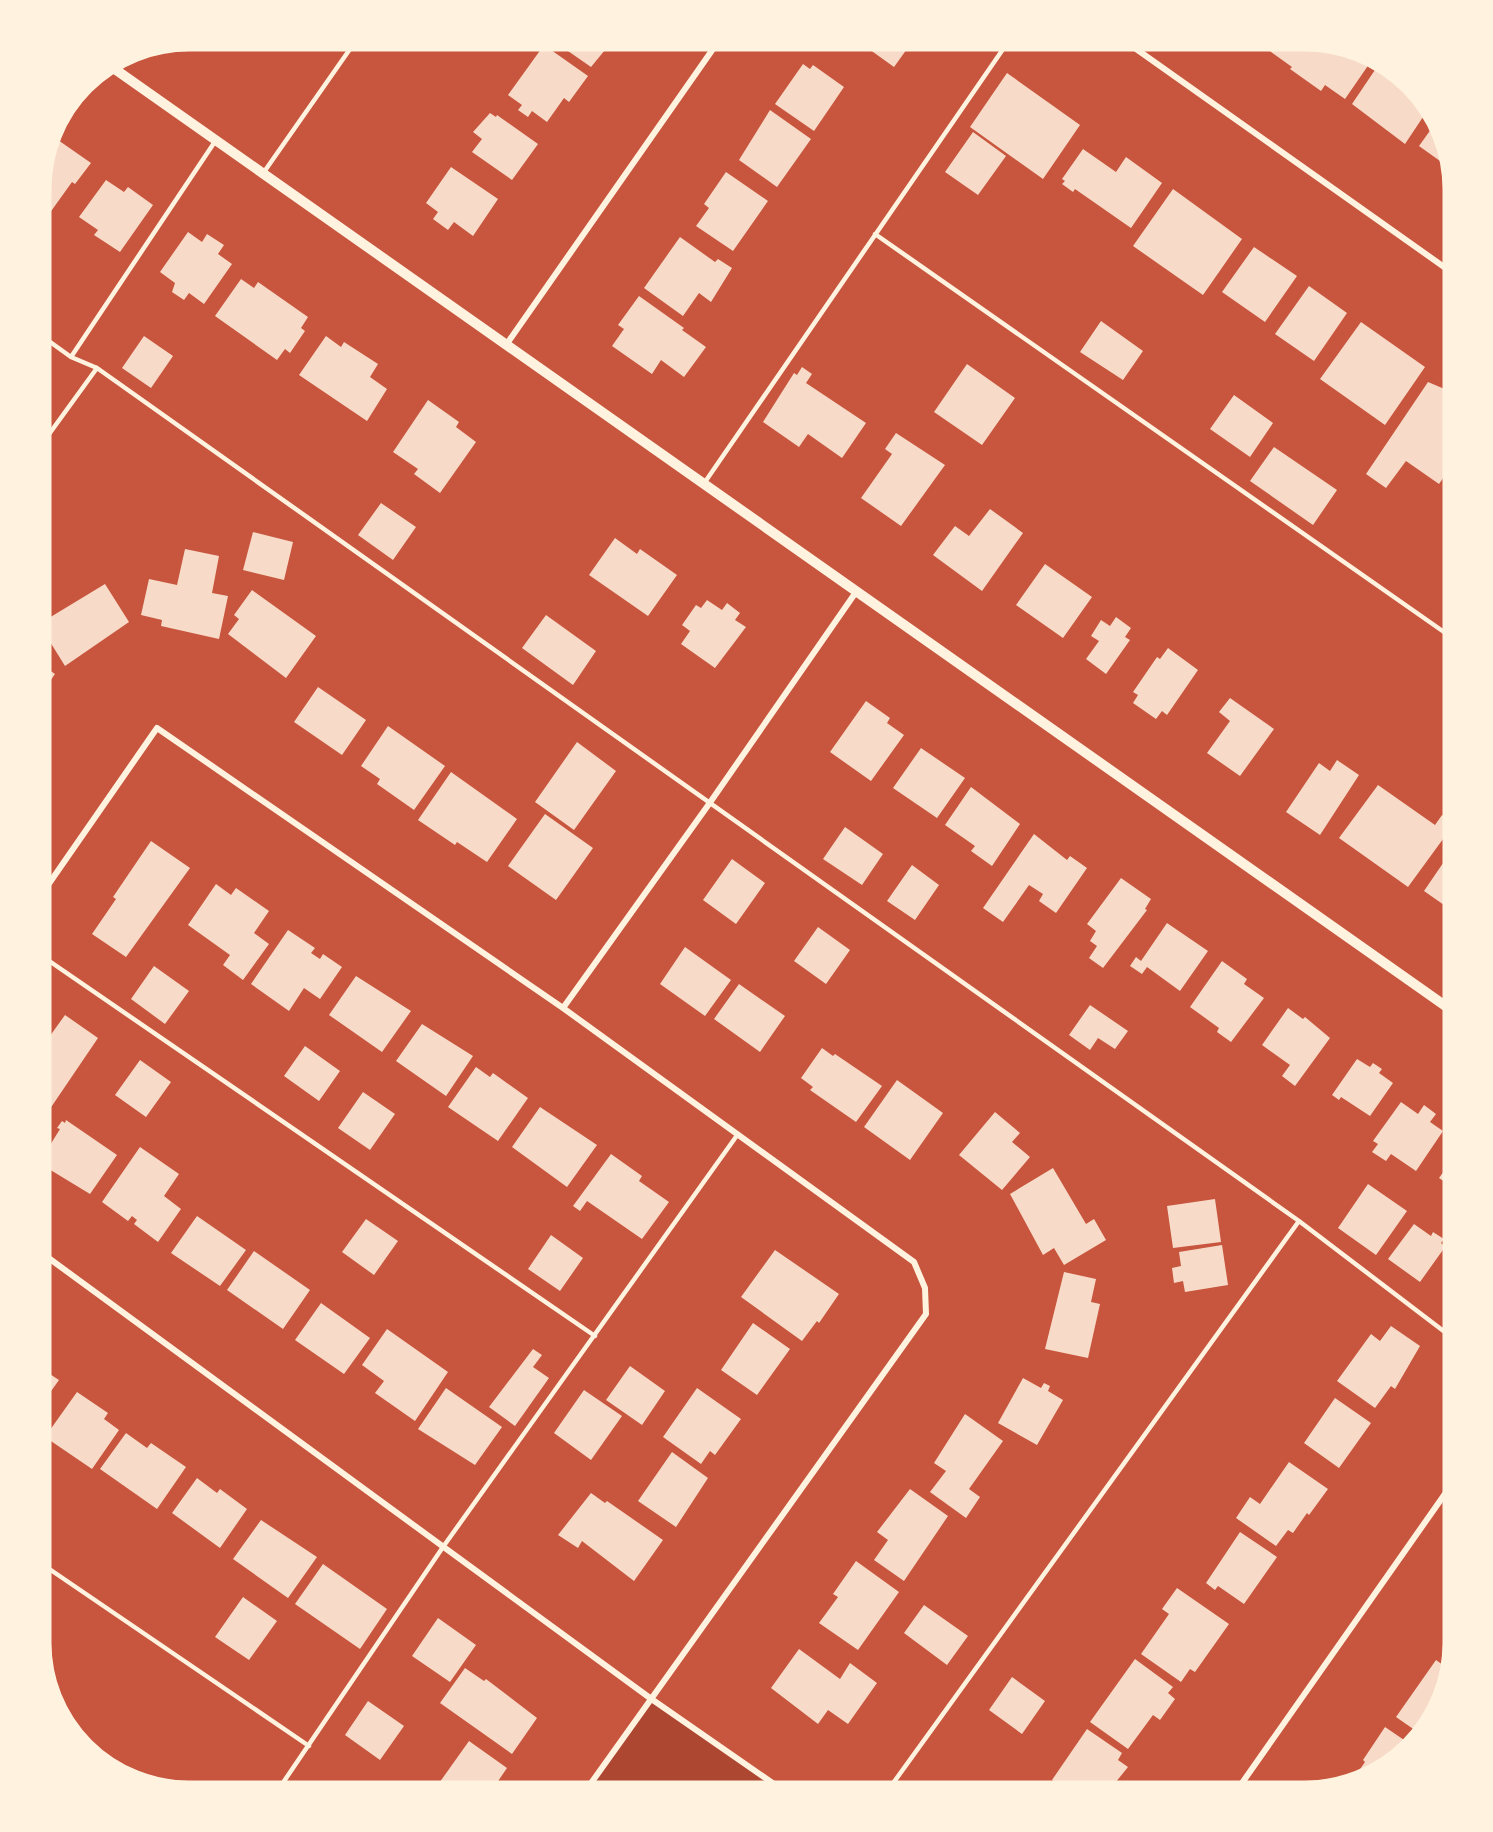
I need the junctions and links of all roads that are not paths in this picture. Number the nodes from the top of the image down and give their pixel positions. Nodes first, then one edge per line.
1 (349, 50) edge
2 (712, 50) edge
3 (1002, 50) edge
4 (1138, 50) edge
5 (116, 70) edge
6 (216, 140) junction
7 (263, 173) junction
8 (875, 234) junction
9 (1444, 267) edge
10 (50, 342) edge
11 (506, 345) junction
12 (71, 357) junction
13 (97, 368) junction
14 (50, 433) edge
15 (703, 484) junction
16 (856, 592) junction
17 (1444, 632) edge
18 (709, 804) junction
19 (50, 882) edge
20 (50, 962) edge
21 (1444, 1005) edge
22 (563, 1008) junction
23 (738, 1134) junction
24 (1299, 1221) junction
25 (50, 1259) edge
26 (1444, 1331) edge
27 (595, 1336) junction
28 (1444, 1494) edge
29 (443, 1547) junction
30 (50, 1569) edge
31 (650, 1698) junction
32 (309, 1746) junction
33 (284, 1782) edge
34 (592, 1782) edge
35 (771, 1782) edge
36 (894, 1782) edge
37 (1243, 1782) edge

1 - 7 lane
2 - 11 street
3 - 8 lane
4 - 9 street
5 - 6 street
6 - 7 street
6 - 12 lane
7 - 11 street
8 - 15 lane
8 - 17 lane
10 - 12 lane
11 - 15 street
12 - 13 lane
13 - 14 lane
13 - 18 lane
15 - 16 street
16 - 18 street
16 - 21 street
18 - 22 street
18 - 24 lane
19 - 22 street
20 - 27 lane
22 - 23 street
23 - 27 lane
23 - 31 street
24 - 26 lane
24 - 36 lane
25 - 29 street
27 - 29 lane
28 - 37 street
29 - 31 street
29 - 32 lane
30 - 32 lane
31 - 34 street
31 - 35 street
32 - 33 lane

